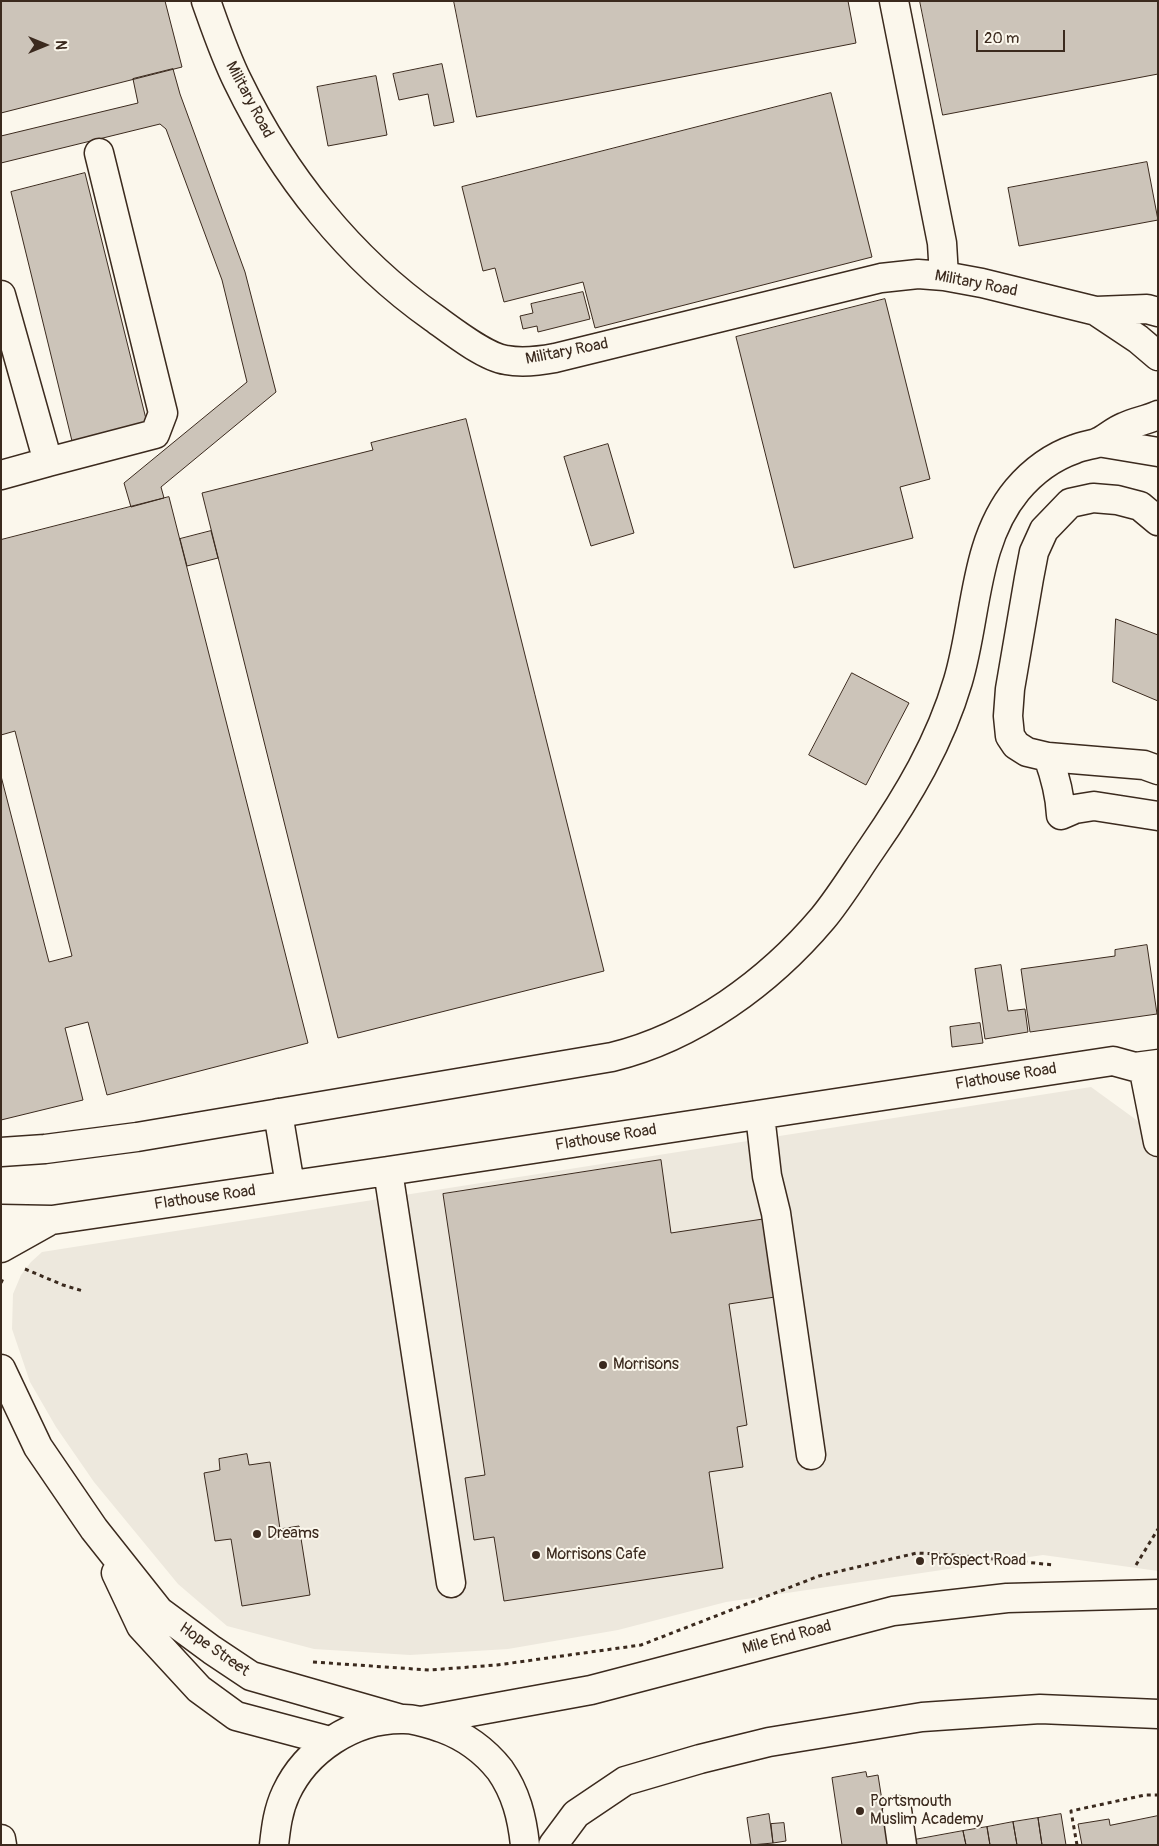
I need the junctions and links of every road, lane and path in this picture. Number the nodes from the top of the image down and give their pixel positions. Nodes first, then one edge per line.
1 (206, 1) edge
2 (894, 1) edge
3 (99, 153) dead end
4 (944, 276) junction
5 (1, 295) edge
6 (1096, 311) junction
7 (1158, 312) edge
8 (1158, 356) edge
9 (1158, 415) edge
10 (1098, 442) junction
11 (1158, 452) edge
12 (48, 462) junction
13 (1, 475) edge
14 (1158, 521) edge
15 (1048, 756) junction
16 (1158, 770) edge
17 (1158, 816) edge
18 (1150, 1065) edge
19 (278, 1113) junction
20 (760, 1115) junction
21 (1158, 1142) edge
22 (1, 1152) edge
23 (388, 1171) junction
24 (290, 1185) junction
25 (1, 1219) edge
26 (52, 1220) junction
27 (9, 1259) edge
28 (83, 1290) dead end
29 (1, 1369) edge
30 (812, 1455) dead end
31 (94, 1529) junction
32 (1158, 1529) edge
33 (1136, 1564) junction
34 (1143, 1564) dead end
35 (1062, 1565) dead end
36 (1126, 1565) dead end
37 (451, 1583) dead end
38 (1158, 1594) edge
39 (310, 1662) dead end
40 (1158, 1714) edge
41 (411, 1720) junction
42 (330, 1741) junction
43 (1158, 1795) edge
44 (896, 1810) dead end
45 (278, 1816) junction
46 (1, 1839) edge
47 (2, 1845) edge
48 (265, 1845) edge
49 (274, 1845) edge
50 (525, 1845) edge
51 (554, 1845) edge
52 (902, 1845) edge
53 (1077, 1845) edge

1 - 4 main road, Military Road
2 - 4 main road
3 - 12 main road
4 - 6 main road, Military Road
5 - 12 main road
6 - 7 main road, Military Road
6 - 8 main road, Military Road
9 - 10 main road
10 - 11 main road
10 - 19 main road
12 - 13 main road
14 - 15 main road
15 - 16 main road
15 - 17 main road
18 - 20 main road, Flathouse Road
18 - 21 main road
19 - 22 main road
19 - 24 main road
20 - 23 main road, Flathouse Road
20 - 30 main road
23 - 24 main road, Flathouse Road
23 - 37 main road
24 - 26 main road, Flathouse Road
25 - 26 main road
26 - 27 main road
27 - 28 path
29 - 31 main road, Hope Street
31 - 41 main road, Hope Street
31 - 42 main road, Hope Street
32 - 33 path
33 - 34 path
33 - 36 path
35 - 39 path
38 - 41 main road, Mile End Road
40 - 51 main road
41 - 42 main road, Mile End Road
41 - 50 main road, Hope Street
42 - 45 main road, Mile End Road
43 - 53 path
44 - 52 main road
45 - 48 main road
45 - 49 main road
46 - 47 main road

